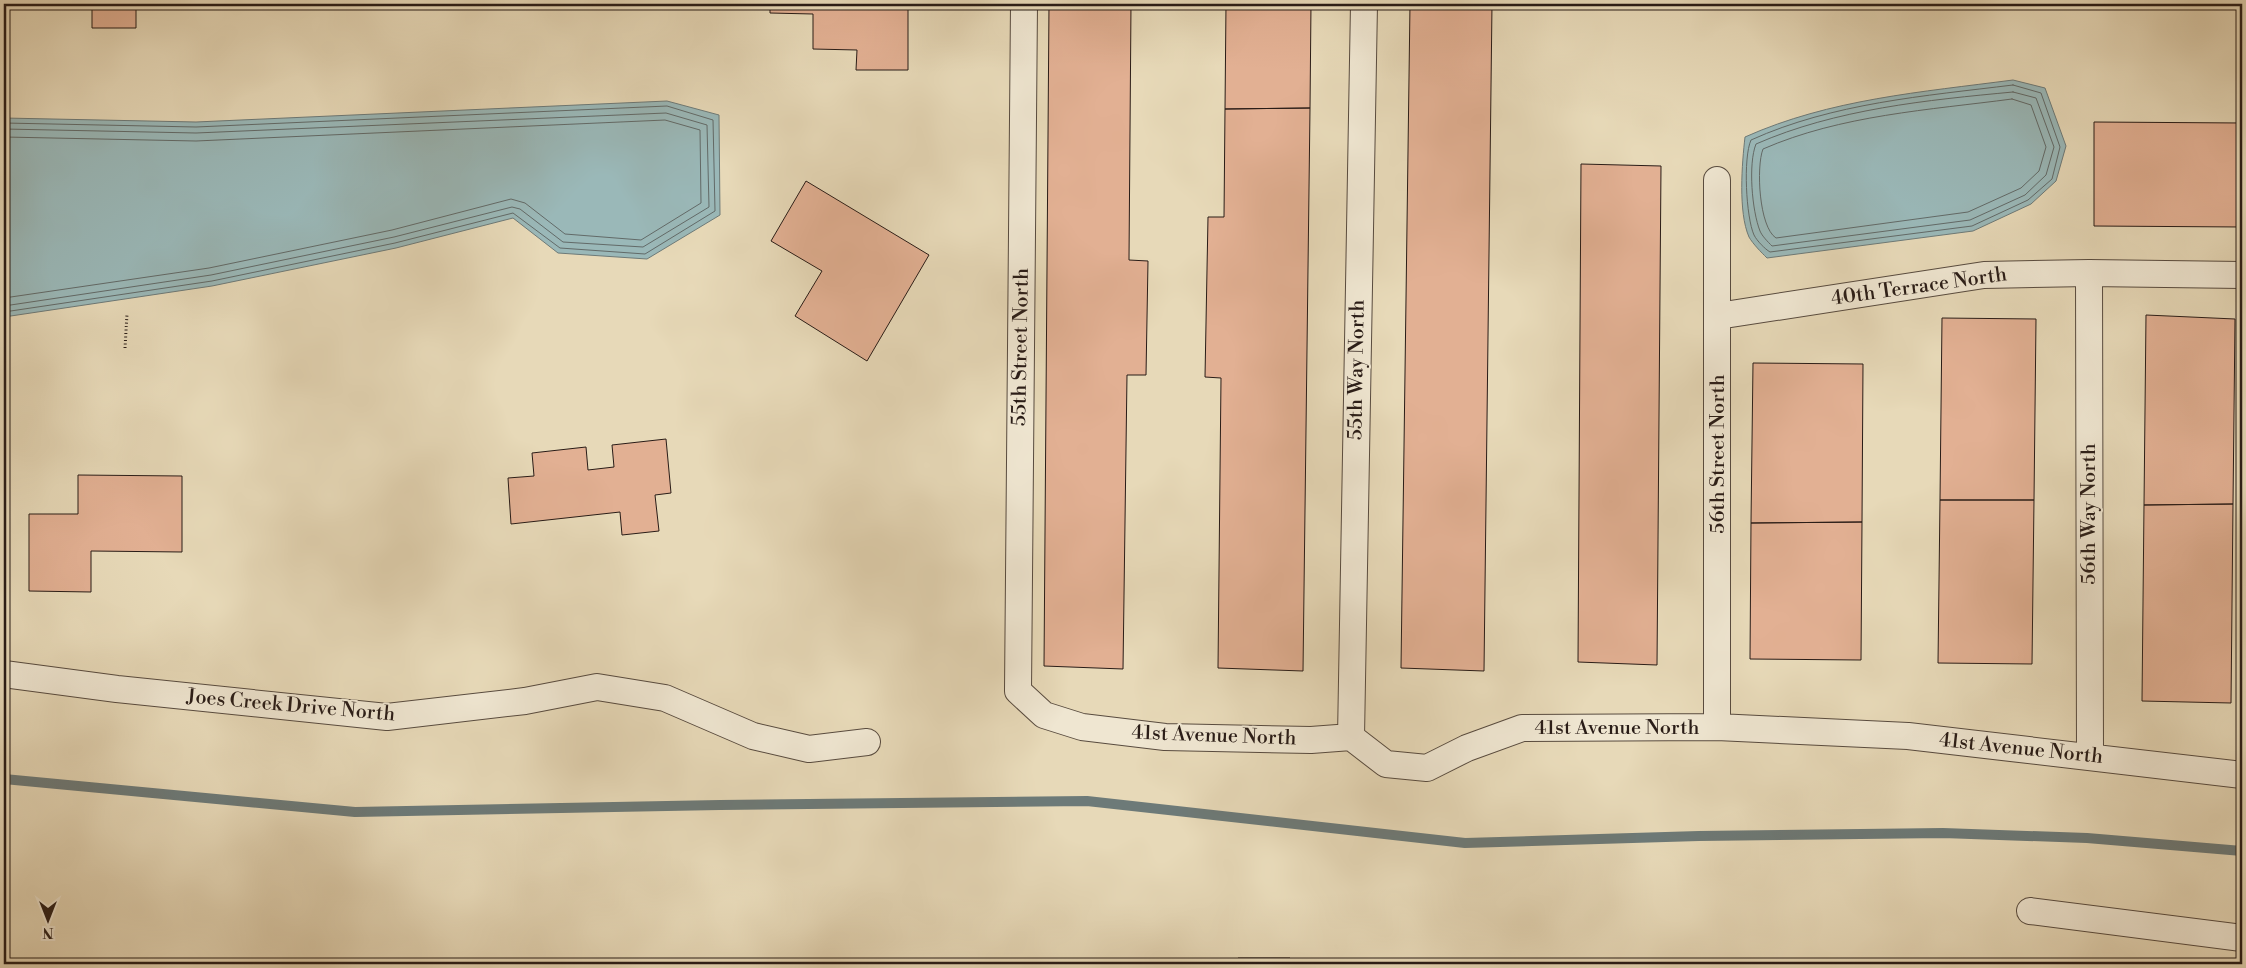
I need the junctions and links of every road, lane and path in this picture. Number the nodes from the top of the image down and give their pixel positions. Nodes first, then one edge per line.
1 (1024, 4) edge
2 (1364, 4) edge
3 (1717, 180) dead end
4 (2089, 273) junction
5 (2242, 275) edge
6 (127, 314) dead end
7 (1718, 316) junction
8 (125, 348) dead end
9 (4, 674) edge
10 (1018, 691) joint
11 (1717, 727) junction
12 (1350, 737) junction
13 (867, 742) dead end
14 (2090, 756) junction
15 (2242, 775) edge
16 (2030, 912) dead end
17 (2242, 938) edge

1 - 10 street, 55th Street North
2 - 12 street, 55th Way North
3 - 7 street, 56th Street North
4 - 5 street, 40th Terrace North
4 - 7 street, 40th Terrace North
4 - 14 street, 56th Way North
6 - 8 path
7 - 11 street, 56th Street North
9 - 13 street, Joes Creek Drive North
10 - 12 street, 41st Avenue North
11 - 12 street, 41st Avenue North
11 - 14 street, 41st Avenue North
14 - 15 street, 41st Avenue North
16 - 17 street

